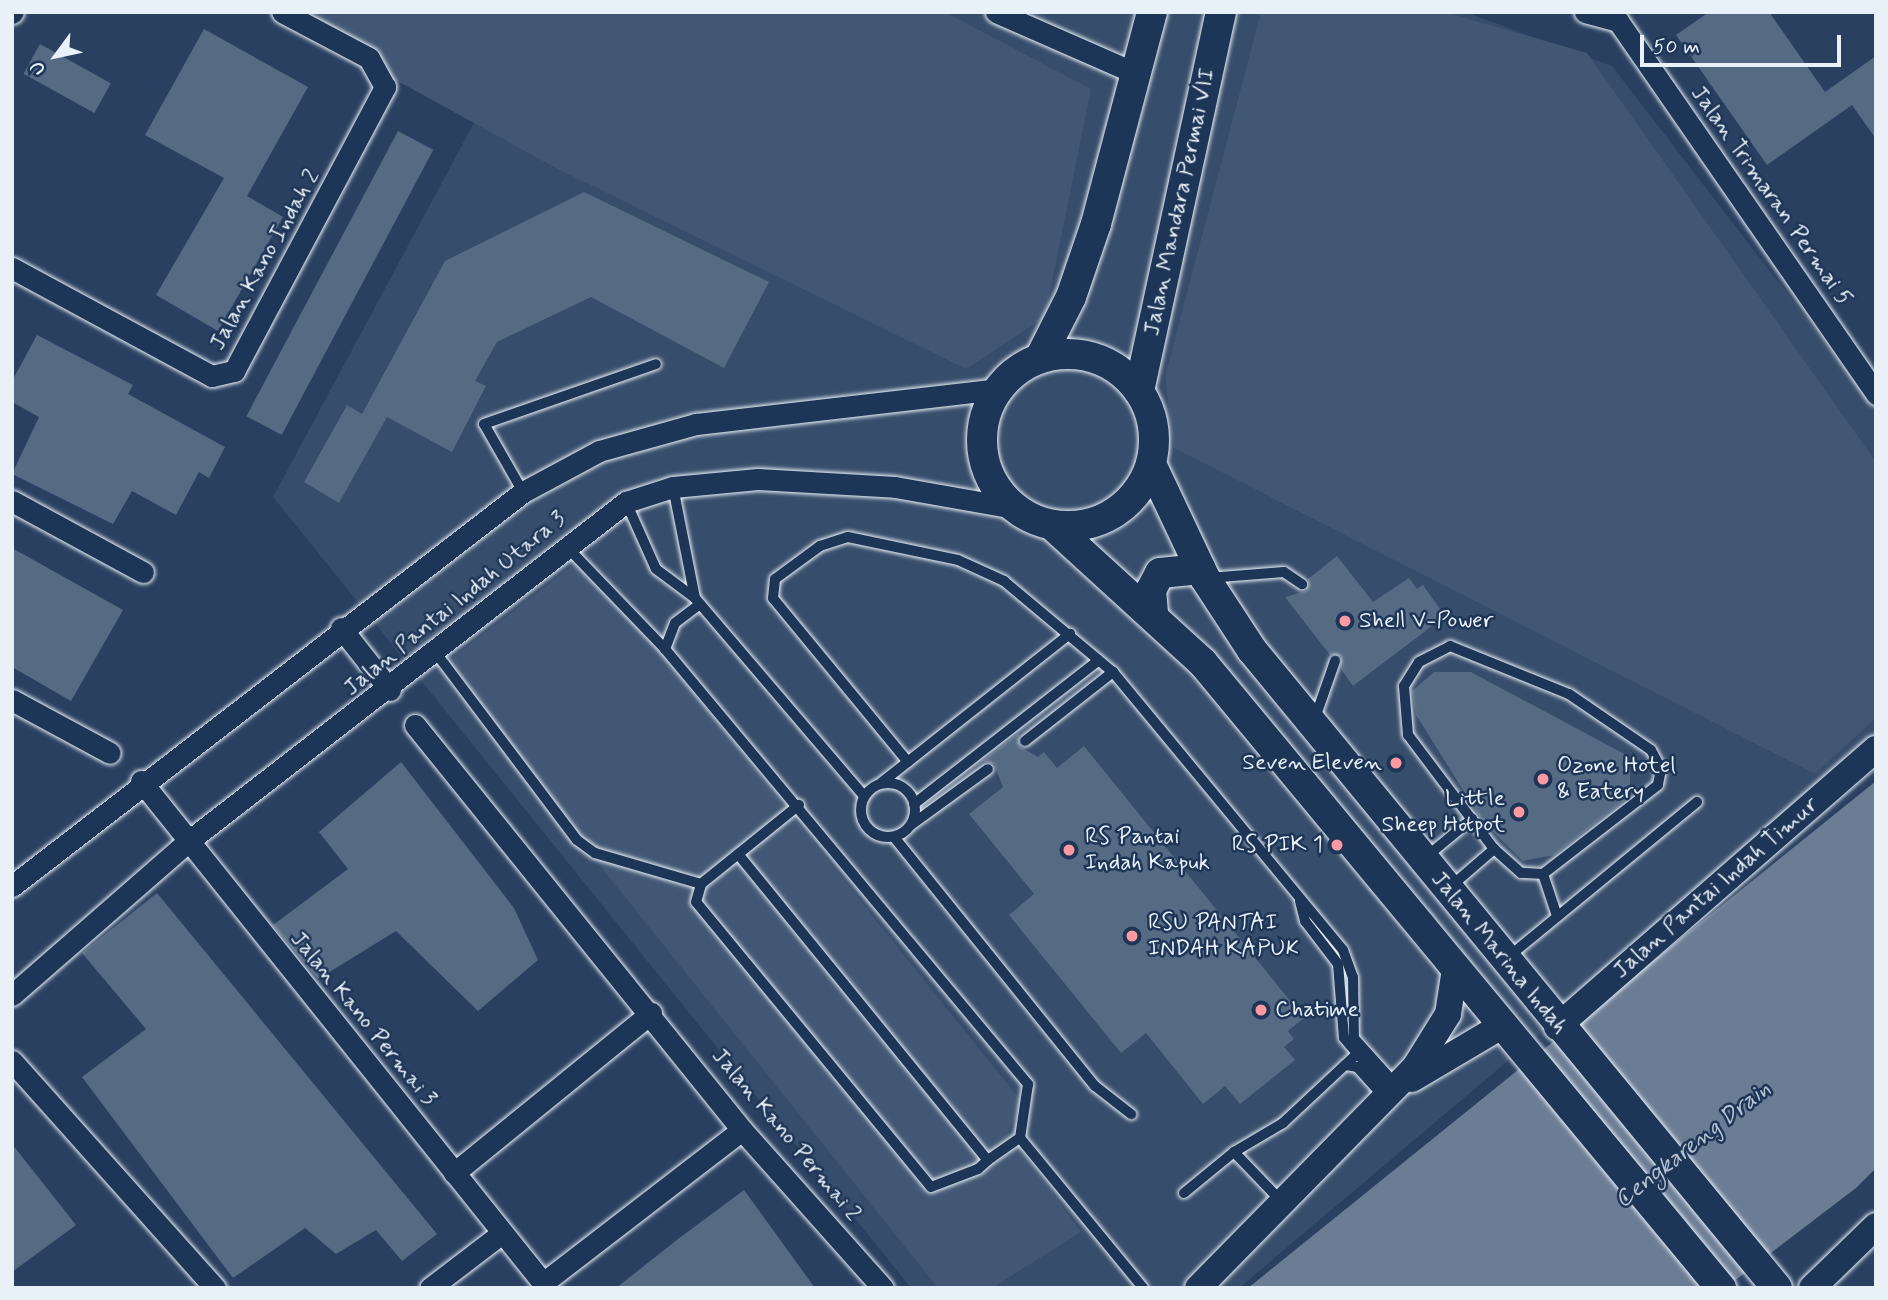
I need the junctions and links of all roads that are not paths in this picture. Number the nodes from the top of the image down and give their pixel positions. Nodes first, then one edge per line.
1 (282, 12) edge
2 (996, 12) edge
3 (1153, 12) edge
4 (1221, 12) edge
5 (1585, 12) edge
6 (1619, 17) edge
7 (1137, 74) junction
8 (12, 268) edge
9 (1040, 358) junction
10 (656, 364) dead end
11 (998, 389) junction
12 (1139, 391) junction
13 (1876, 394) edge
14 (1151, 464) junction
15 (673, 487) junction
16 (523, 492) junction
17 (12, 501) edge
18 (626, 502) junction
19 (1014, 508) junction
20 (1053, 526) junction
21 (567, 547) junction
22 (143, 572) dead end
23 (1203, 574) junction
24 (1302, 584) dead end
25 (698, 601) junction
26 (1153, 614) junction
27 (341, 628) junction
28 (1070, 634) junction
29 (665, 649) junction
30 (436, 653) junction
31 (1099, 660) junction
32 (1335, 661) dead end
33 (1113, 672) junction
34 (390, 690) junction
35 (12, 700) edge
36 (415, 725) dead end
37 (1312, 726) junction
38 (1025, 741) dead end
39 (1876, 749) edge
40 (110, 753) dead end
41 (908, 762) junction
42 (988, 769) dead end
43 (141, 781) junction
44 (881, 783) junction
45 (864, 796) junction
46 (1697, 802) dead end
47 (914, 804) junction
48 (799, 805) junction
49 (1472, 819) junction
50 (911, 825) junction
51 (894, 837) junction
52 (186, 844) junction
53 (1494, 849) junction
54 (738, 854) junction
55 (1424, 859) junction
56 (1543, 874) junction
57 (701, 884) junction
58 (12, 886) edge
59 (1448, 888) junction
60 (1557, 916) junction
61 (1504, 960) junction
62 (1455, 969) junction
63 (12, 995) edge
64 (651, 1013) junction
65 (1503, 1025) junction
66 (1558, 1028) junction
67 (1359, 1052) junction
68 (12, 1061) edge
69 (1345, 1065) junction
70 (1392, 1094) junction
71 (1131, 1114) dead end
72 (742, 1130) junction
73 (1020, 1138) junction
74 (1234, 1152) junction
75 (988, 1160) junction
76 (454, 1172) junction
77 (1184, 1194) dead end
78 (1285, 1205) junction
79 (1876, 1226) edge
80 (502, 1233) junction
81 (1773, 1284) edge
82 (545, 1285) edge
83 (215, 1288) edge
84 (430, 1288) edge
85 (883, 1288) edge
86 (1143, 1288) edge
87 (1198, 1288) edge
88 (1721, 1288) edge
89 (1812, 1288) edge

1 - 8 street, Jalan Kano Indah 2
2 - 7 street
3 - 7 main road
4 - 12 main road, Jalan Mandara Permai VII
5 - 6 street, Jalan Trimaran Permai 5
6 - 13 street, Jalan Trimaran Permai 5
7 - 9 main road
9 - 11 main road
9 - 12 main road
10 - 16 lane
11 - 16 street, Jalan Pantai Indah Utara 3
11 - 19 main road
12 - 14 main road
14 - 20 main road
14 - 23 main road, Jalan Marina Indah
15 - 18 street, Jalan Pantai Indah Utara 3
15 - 19 street, Jalan Pantai Indah Utara 3
15 - 25 lane
16 - 27 street, Jalan Pantai Indah Utara 3
17 - 22 street
18 - 21 street, Jalan Pantai Indah Utara 3
18 - 25 lane
19 - 20 main road
20 - 26 main road, Jalan Marina Indah
21 - 29 lane
21 - 30 street, Jalan Pantai Indah Utara 3
23 - 24 lane
23 - 26 main road
23 - 37 main road, Jalan Marina Indah
25 - 29 lane
25 - 45 lane
26 - 62 main road, Jalan Marina Indah
27 - 34 street
27 - 43 street, Jalan Pantai Indah Utara 3
28 - 31 lane
28 - 41 lane
28 - 41 lane
29 - 48 lane
30 - 34 street, Jalan Pantai Indah Utara 3
30 - 57 lane
31 - 33 lane
31 - 47 lane
32 - 37 lane
33 - 38 lane
33 - 67 lane
34 - 52 street, Jalan Pantai Indah Utara 3
35 - 40 street
36 - 64 street, Jalan Kano Permai 2
37 - 55 main road, Jalan Marina Indah
39 - 66 street, Jalan Pantai Indah Timur
41 - 44 lane
42 - 50 lane
43 - 52 street, Jalan Kano Permai 3
43 - 58 street, Jalan Pantai Indah Utara 3
44 - 45 lane
44 - 47 lane
45 - 51 lane
46 - 60 lane
47 - 50 lane
48 - 54 lane
48 - 73 lane
49 - 53 lane
49 - 55 lane
49 - 56 lane
50 - 51 lane
51 - 71 lane
52 - 63 street, Jalan Pantai Indah Utara 3
52 - 76 street, Jalan Kano Permai 3
53 - 56 lane
53 - 59 lane
54 - 57 lane
54 - 75 lane
55 - 59 main road, Jalan Marina Indah
56 - 60 lane
57 - 75 lane
59 - 61 main road, Jalan Marina Indah
60 - 61 lane
61 - 66 main road, Jalan Marina Indah
62 - 65 main road, Jalan Marina Indah
62 - 70 street
64 - 72 street, Jalan Kano Permai 2
64 - 76 street
65 - 70 street
65 - 88 main road, Jalan Marina Indah
66 - 81 main road, Jalan Marina Indah
67 - 69 lane
67 - 70 lane
68 - 83 street
69 - 70 lane
69 - 74 lane
70 - 78 street
72 - 82 street
72 - 85 street, Jalan Kano Permai 2
73 - 75 lane
73 - 86 lane
74 - 77 lane
74 - 78 lane
76 - 80 street, Jalan Kano Permai 3
78 - 87 street
79 - 89 street
80 - 82 street, Jalan Kano Permai 3
80 - 84 street

